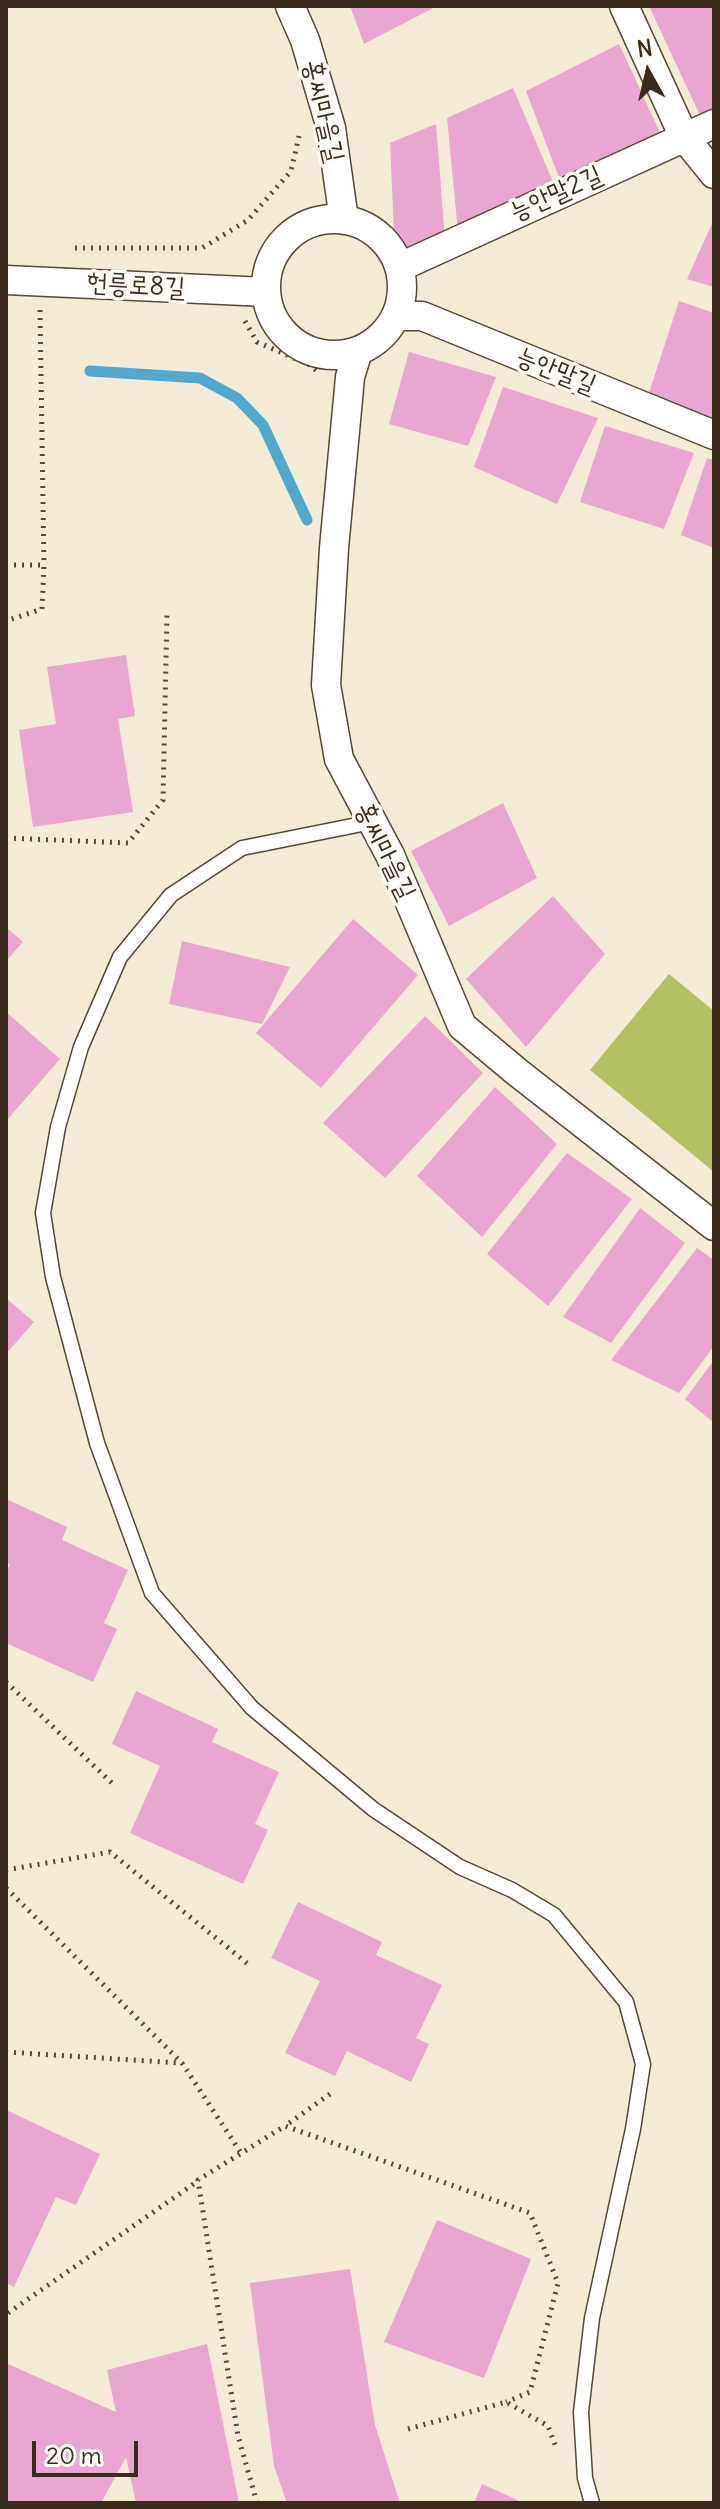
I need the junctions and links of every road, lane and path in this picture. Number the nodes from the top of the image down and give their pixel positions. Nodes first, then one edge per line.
1 (290, 6) edge
2 (624, 6) edge
3 (302, 123) dead end
4 (714, 124) edge
5 (684, 137) junction
6 (714, 174) edge
7 (344, 220) junction
8 (66, 248) dead end
9 (400, 267) junction
10 (6, 280) edge
11 (266, 292) junction
12 (397, 316) junction
13 (41, 344) dead end
14 (358, 351) junction
15 (714, 435) edge
16 (6, 565) edge
17 (44, 565) junction
18 (167, 611) dead end
19 (6, 621) edge
20 (372, 822) junction
21 (6, 838) edge
22 (714, 1226) edge
23 (6, 1682) edge
24 (115, 1786) dead end
25 (6, 1870) edge
26 (6, 1888) edge
27 (248, 1964) dead end
28 (6, 2052) edge
29 (182, 2063) junction
30 (330, 2094) dead end
31 (285, 2126) junction
32 (241, 2153) junction
33 (198, 2180) junction
34 (7, 2313) edge
35 (506, 2402) junction
36 (408, 2429) dead end
37 (558, 2452) dead end
38 (257, 2503) edge
39 (592, 2503) edge

1 - 7 street, 홍씨마을길
2 - 5 street
3 - 8 path
4 - 5 street, 능안말2길
5 - 6 street
5 - 9 street, 능안말2길
7 - 9 street
7 - 11 street
9 - 12 street
10 - 11 street, 헌릉로8길
11 - 14 street
12 - 14 street
12 - 15 street, 능안말길
13 - 17 path
14 - 20 street, 홍씨마을길
16 - 17 path
17 - 19 path
18 - 21 path
20 - 22 street, 홍씨마을길
20 - 39 lane
23 - 24 path
25 - 27 path
26 - 29 path
28 - 29 path
29 - 32 path
30 - 31 path
31 - 32 path
31 - 35 path
32 - 33 path
33 - 34 path
33 - 38 path
35 - 36 path
35 - 37 path

